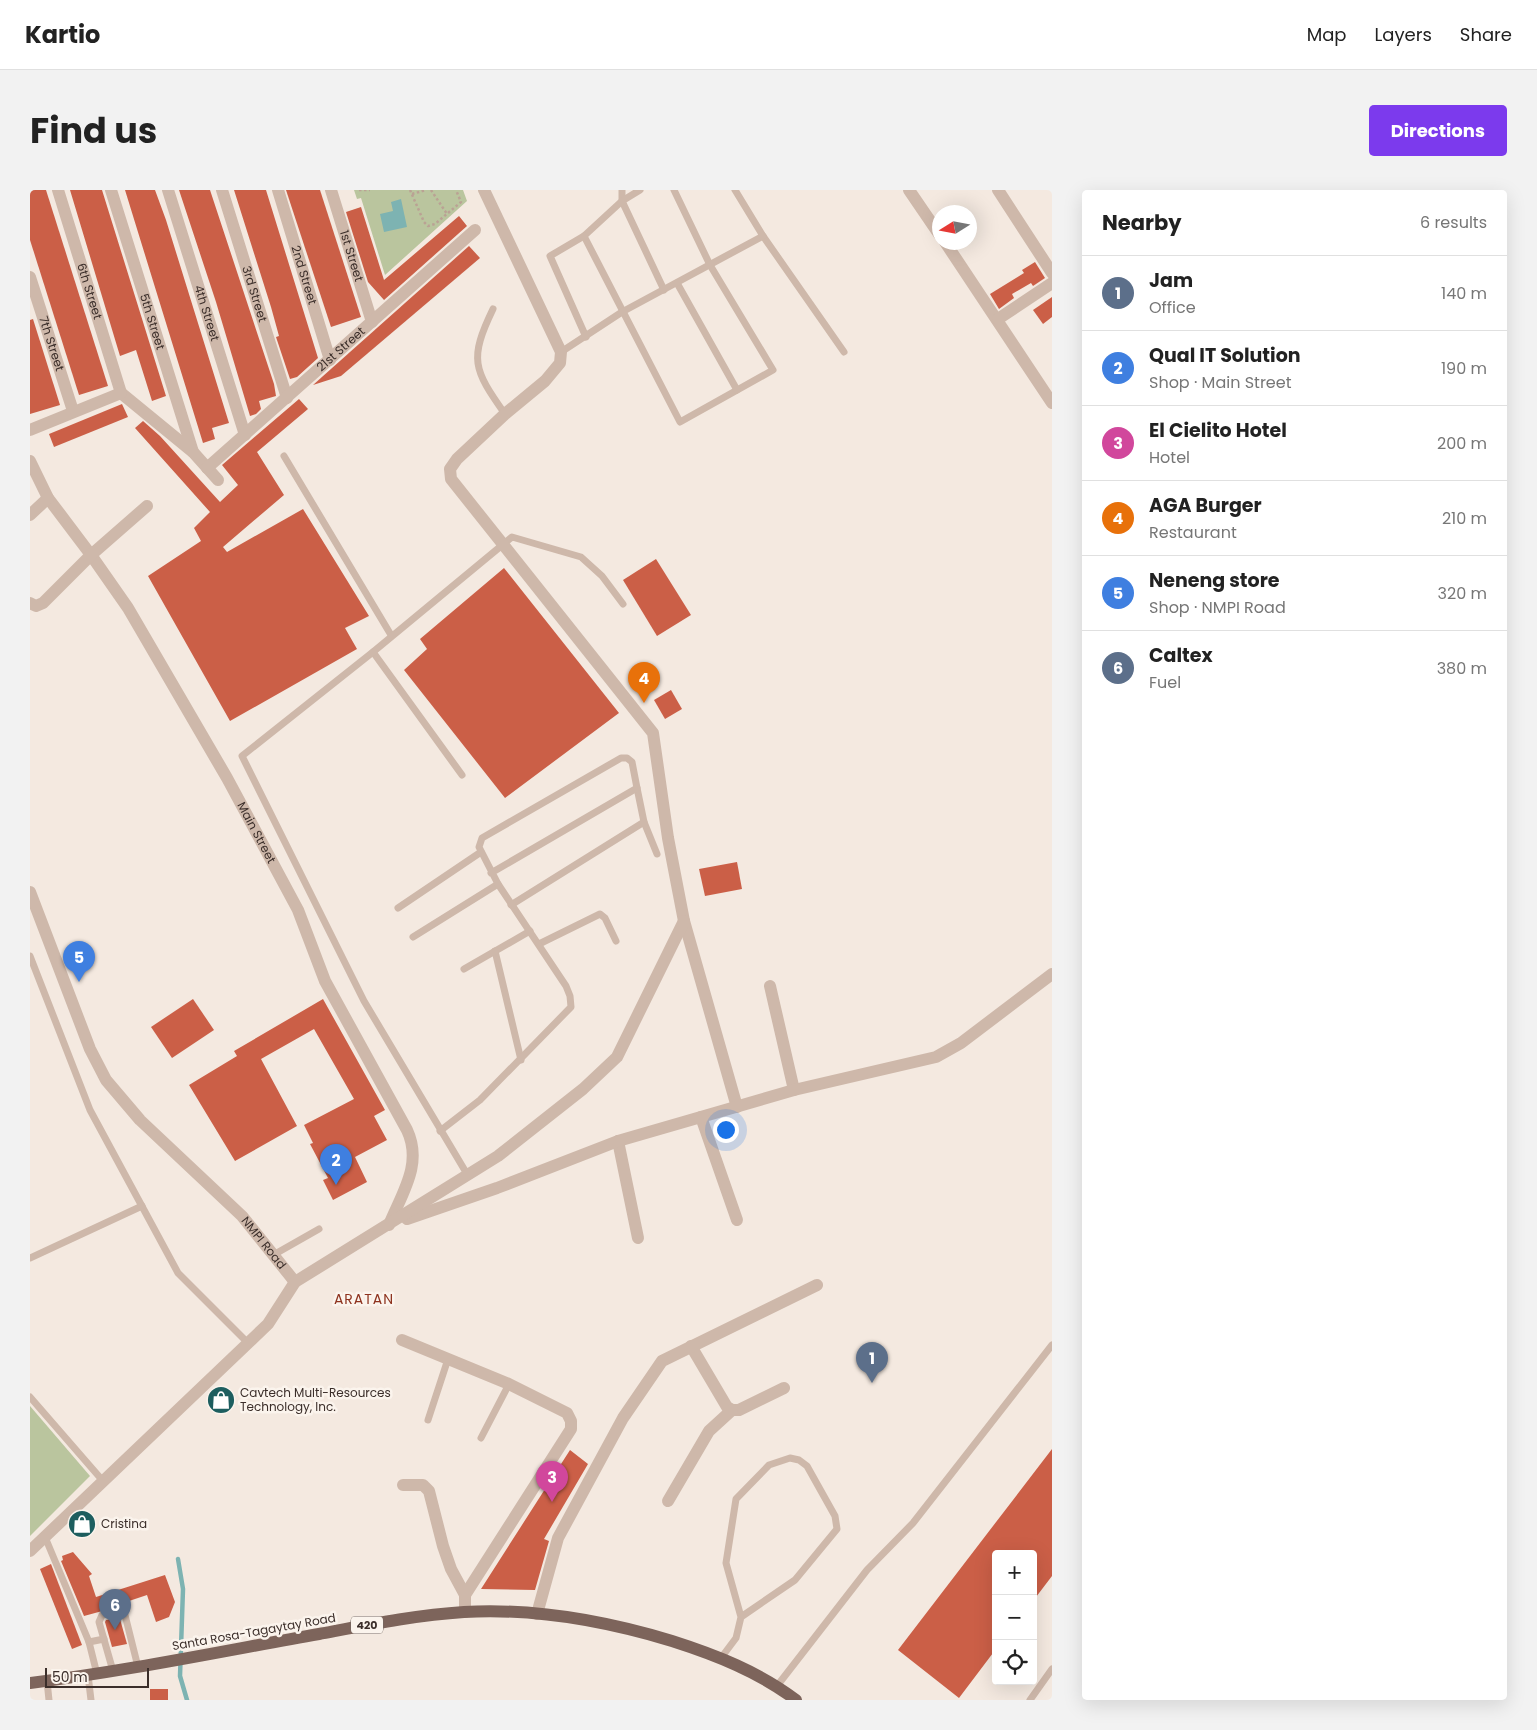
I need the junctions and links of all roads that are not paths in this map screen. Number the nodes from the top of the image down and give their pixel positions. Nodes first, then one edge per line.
1 (58, 190) edge
2 (111, 190) edge
3 (168, 190) edge
4 (222, 190) edge
5 (278, 190) edge
6 (331, 190) edge
7 (484, 190) edge
8 (622, 190) edge
9 (640, 190) edge
10 (674, 190) edge
11 (735, 190) edge
12 (910, 190) edge
13 (998, 190) edge
14 (622, 201) junction
15 (932, 222) edge
16 (475, 230) dead end
17 (584, 236) junction
18 (763, 236) junction
19 (951, 250) edge
20 (710, 265) junction
21 (1052, 273) edge
22 (30, 277) edge
23 (677, 282) junction
24 (1052, 283) edge
25 (664, 290) junction
26 (492, 309) dead end
27 (622, 312) junction
28 (998, 319) junction
29 (372, 322) junction
30 (586, 337) junction
31 (561, 352) junction
32 (844, 352) dead end
33 (330, 360) junction
34 (737, 390) junction
35 (121, 393) junction
36 (287, 398) junction
37 (1052, 403) edge
38 (73, 411) junction
39 (505, 414) junction
40 (30, 430) edge
41 (244, 435) junction
42 (193, 452) junction
43 (284, 456) dead end
44 (30, 461) edge
45 (207, 468) junction
46 (218, 480) dead end
47 (48, 498) junction
48 (147, 506) dead end
49 (30, 515) edge
50 (504, 545) junction
51 (92, 554) junction
52 (30, 603) edge
53 (623, 604) dead end
54 (391, 635) junction
55 (373, 652) junction
56 (462, 776) dead end
57 (636, 788) junction
58 (644, 822) junction
59 (481, 852) junction
60 (657, 854) dead end
61 (491, 873) junction
62 (498, 884) junction
63 (30, 892) edge
64 (511, 905) junction
65 (398, 908) dead end
66 (684, 921) junction
67 (530, 931) junction
68 (414, 937) dead end
69 (616, 941) dead end
70 (539, 944) junction
71 (495, 951) junction
72 (30, 956) edge
73 (464, 969) dead end
74 (1052, 974) edge
75 (770, 986) dead end
76 (521, 1060) junction
77 (794, 1090) junction
78 (737, 1107) junction
79 (702, 1118) junction
80 (440, 1131) junction
81 (618, 1141) junction
82 (467, 1174) junction
83 (142, 1206) junction
84 (737, 1220) dead end
85 (389, 1225) junction
86 (319, 1229) dead end
87 (638, 1238) dead end
88 (275, 1254) junction
89 (30, 1258) edge
90 (295, 1282) junction
91 (817, 1285) dead end
92 (402, 1340) dead end
93 (248, 1343) junction
94 (691, 1346) junction
95 (1052, 1346) edge
96 (448, 1359) junction
97 (509, 1384) junction
98 (784, 1388) dead end
99 (30, 1397) edge
100 (732, 1410) junction
101 (428, 1420) dead end
102 (481, 1438) dead end
103 (103, 1481) junction
104 (403, 1485) dead end
105 (668, 1501) dead end
106 (45, 1537) junction
107 (30, 1552) edge
108 (465, 1594) junction
109 (465, 1612) junction
110 (537, 1614) junction
111 (741, 1617) junction
112 (104, 1639) junction
113 (89, 1642) junction
114 (721, 1658) junction
115 (138, 1667) junction
116 (1052, 1669) edge
117 (113, 1671) junction
118 (92, 1675) junction
119 (47, 1681) junction
120 (30, 1683) edge
121 (777, 1686) junction
122 (49, 1700) edge
123 (91, 1700) edge
124 (796, 1700) edge
125 (1030, 1700) edge

1 - 35 street, 6th Street
2 - 42 street, 5th Street
3 - 41 street, 4th Street
4 - 36 street, 3rd Street
5 - 33 street, 2nd Street
6 - 29 street, 1st Street
7 - 31 street
8 - 14 lane
9 - 14 lane
10 - 20 lane
11 - 18 lane
12 - 15 street
13 - 21 street
14 - 17 lane
14 - 25 lane
16 - 29 street, 21st Street
17 - 27 lane
17 - 30 lane
18 - 20 lane
18 - 32 lane
19 - 28 street
20 - 23 lane
20 - 34 lane
22 - 38 street, 7th Street
23 - 25 lane
23 - 34 lane
24 - 28 street
25 - 27 lane
26 - 39 lane
27 - 30 lane
27 - 34 lane
28 - 37 street
29 - 33 street, 21st Street
30 - 31 lane
31 - 39 street
33 - 36 street, 21st Street
35 - 38 street
35 - 42 street
36 - 41 street, 21st Street
38 - 40 street
39 - 50 street
41 - 45 street, 21st Street
42 - 45 street
43 - 54 lane
44 - 47 street, Main Street
45 - 46 street
47 - 49 street
47 - 51 street, Main Street
48 - 51 street
50 - 53 lane
50 - 54 lane
50 - 66 street
51 - 52 street
51 - 85 street, Main Street
54 - 55 lane
55 - 56 lane
55 - 80 lane
57 - 58 lane
57 - 59 lane
57 - 61 lane
58 - 60 lane
58 - 64 lane
59 - 61 lane
59 - 65 lane
61 - 62 lane
62 - 64 lane
62 - 68 lane
63 - 88 street, NMPI Road
64 - 67 lane
66 - 78 street
66 - 82 street
67 - 70 lane
67 - 71 lane
69 - 70 lane
70 - 76 lane
71 - 73 lane
71 - 76 lane
72 - 83 lane
74 - 77 street
75 - 77 street
76 - 80 lane
77 - 78 street
78 - 79 street
79 - 81 street
79 - 84 street
80 - 82 lane
81 - 85 street
81 - 87 street
82 - 85 street
83 - 89 lane
83 - 93 lane
85 - 90 street
86 - 88 lane
88 - 90 street, NMPI Road
90 - 93 street, NMPI Road
91 - 94 street
92 - 96 street
93 - 103 street, NMPI Road
94 - 100 street
94 - 110 street
95 - 121 lane
96 - 97 street
96 - 101 lane
97 - 102 lane
97 - 108 street
98 - 100 street
99 - 103 lane
100 - 105 street
103 - 106 street, NMPI Road
104 - 108 street
106 - 107 street, NMPI Road
106 - 113 lane
108 - 109 street
109 - 110 main road, Santa Rosa-Tagaytay Road / 420
109 - 115 main road, Santa Rosa-Tagaytay Road / 420
110 - 114 main road, Santa Rosa-Tagaytay Road / 420
111 - 111 lane
111 - 114 lane
112 - 113 lane
112 - 115 lane
112 - 117 lane
113 - 118 lane
114 - 121 main road, Santa Rosa-Tagaytay Road / 420
115 - 117 main road, Santa Rosa-Tagaytay Road / 420
116 - 125 lane
117 - 118 main road, Santa Rosa-Tagaytay Road / 420
118 - 119 main road, Santa Rosa-Tagaytay Road / 420
118 - 123 lane
119 - 120 main road, Santa Rosa-Tagaytay Road / 420
119 - 122 lane
121 - 124 main road, Santa Rosa-Tagaytay Road / 420

